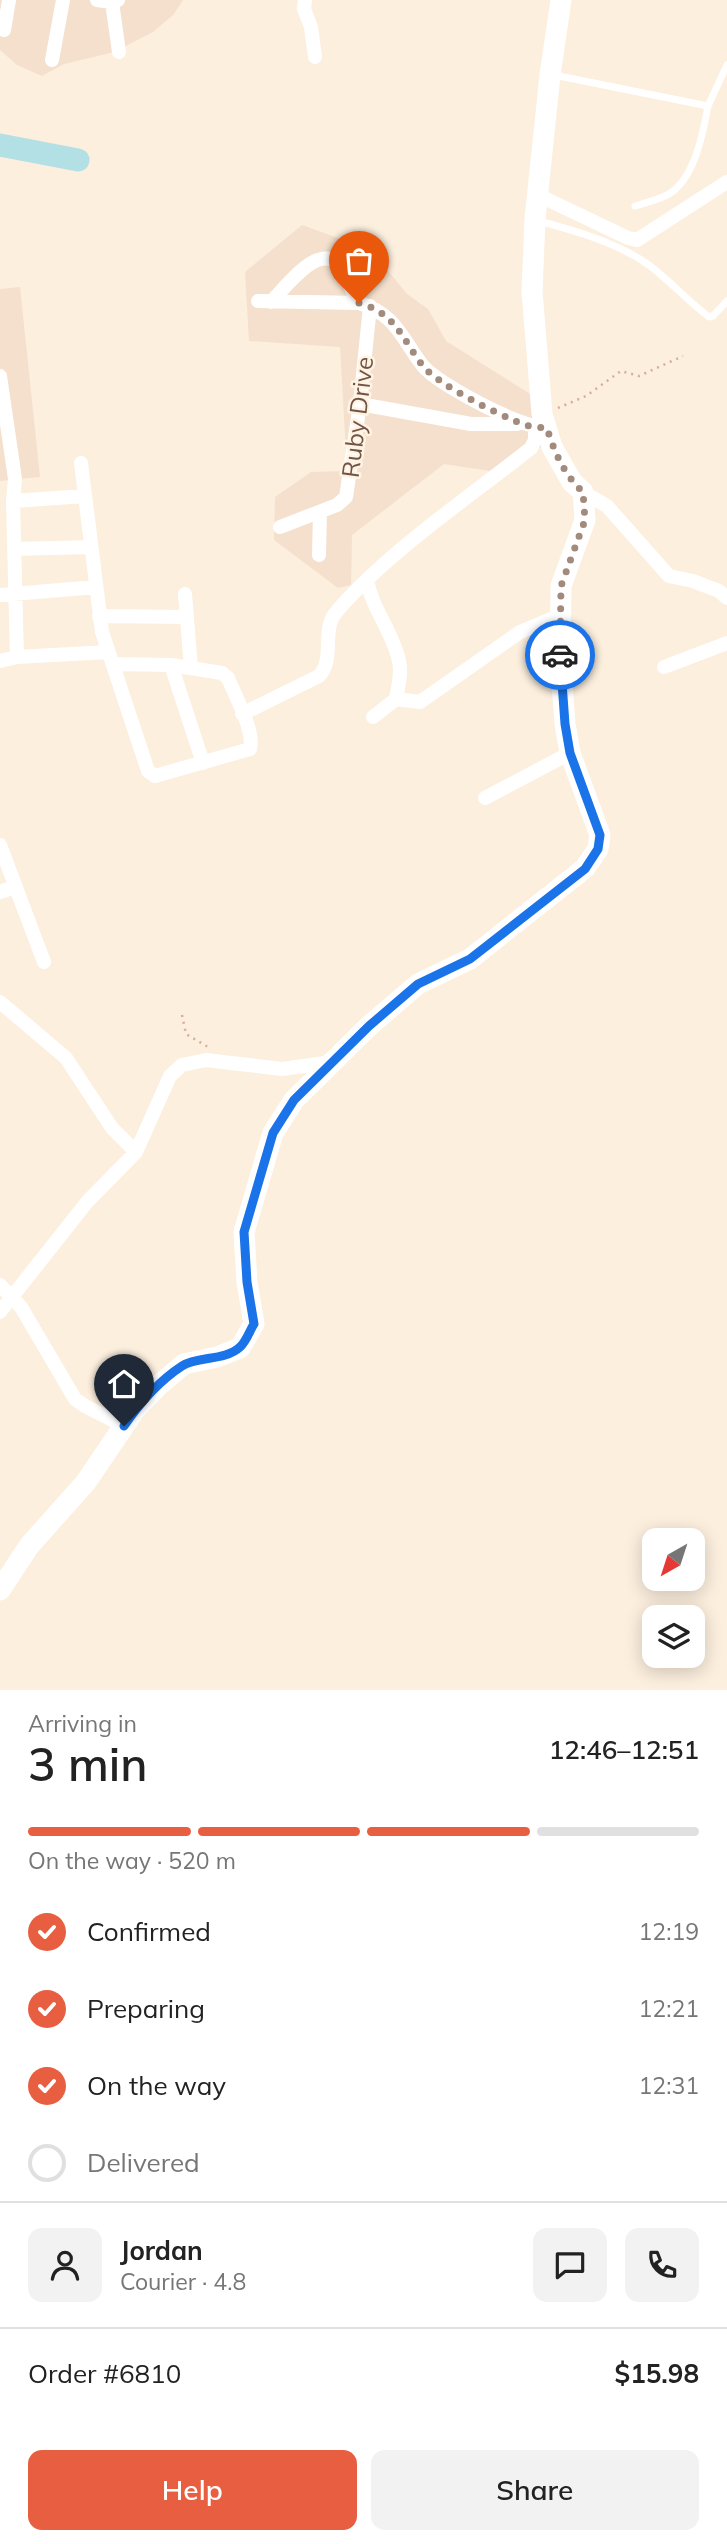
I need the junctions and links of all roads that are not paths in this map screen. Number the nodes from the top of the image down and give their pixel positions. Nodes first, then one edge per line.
1 (9, 0) edge
2 (63, 0) edge
3 (97, 0) edge
4 (305, 0) edge
5 (561, 0) edge
6 (115, 1) edge
7 (4, 30) dead end
8 (119, 52) dead end
9 (315, 57) dead end
10 (52, 60) dead end
11 (727, 65) edge
12 (550, 75) junction
13 (708, 107) junction
14 (727, 182) edge
15 (538, 195) junction
16 (635, 206) dead end
17 (535, 219) junction
18 (727, 301) edge
19 (365, 305) junction
20 (0, 376) edge
21 (360, 404) junction
22 (536, 423) junction
23 (81, 463) dead end
24 (7, 480) edge
25 (583, 492) junction
26 (85, 496) junction
27 (13, 501) junction
28 (320, 512) junction
29 (280, 527) dead end
30 (91, 547) junction
31 (14, 549) junction
32 (319, 555) dead end
33 (367, 580) junction
34 (96, 587) junction
35 (7, 594) edge
36 (185, 594) dead end
37 (727, 598) edge
38 (561, 615) junction
39 (99, 616) junction
40 (186, 617) junction
41 (727, 643) edge
42 (17, 657) junction
43 (111, 658) junction
44 (0, 661) edge
45 (172, 665) junction
46 (664, 667) dead end
47 (191, 668) junction
48 (396, 699) junction
49 (242, 714) junction
50 (373, 717) dead end
51 (570, 753) junction
52 (203, 763) junction
53 (485, 798) dead end
54 (0, 845) edge
55 (15, 887) junction
56 (0, 892) edge
57 (44, 962) dead end
58 (0, 1002) edge
59 (332, 1062) junction
60 (136, 1152) junction
61 (0, 1285) edge
62 (13, 1298) junction
63 (0, 1312) edge
64 (124, 1426) junction
65 (0, 1590) edge

1 - 7 street
2 - 10 street
3 - 6 street
4 - 9 street
5 - 12 street
6 - 8 street
11 - 13 lane
12 - 13 lane
12 - 15 street
13 - 16 lane
14 - 15 street
15 - 17 street
17 - 18 lane
17 - 22 street
19 - 19 street
19 - 21 street, Ruby Drive
19 - 22 street
20 - 24 street
21 - 22 street
21 - 28 street, Ruby Drive
22 - 25 street
22 - 33 street
23 - 26 street
24 - 27 street
25 - 37 street
25 - 38 street
26 - 27 street
26 - 30 street
27 - 31 street
28 - 29 street, Ruby Drive
28 - 32 street
30 - 31 street
30 - 34 street
31 - 35 street
33 - 48 street
33 - 49 street
34 - 35 street
34 - 39 street
35 - 42 street
36 - 40 street
38 - 48 street
38 - 51 street
39 - 40 street
39 - 43 street
40 - 47 street
41 - 46 street
42 - 43 street
42 - 44 street
43 - 45 street
43 - 52 street
45 - 47 street
45 - 52 street
47 - 49 street
48 - 50 street
49 - 52 street
51 - 53 street
51 - 59 street
54 - 55 street
55 - 56 street
55 - 57 street
58 - 60 street
59 - 60 street
59 - 64 street
60 - 62 street
61 - 62 street
62 - 63 street
62 - 64 street
64 - 65 street

